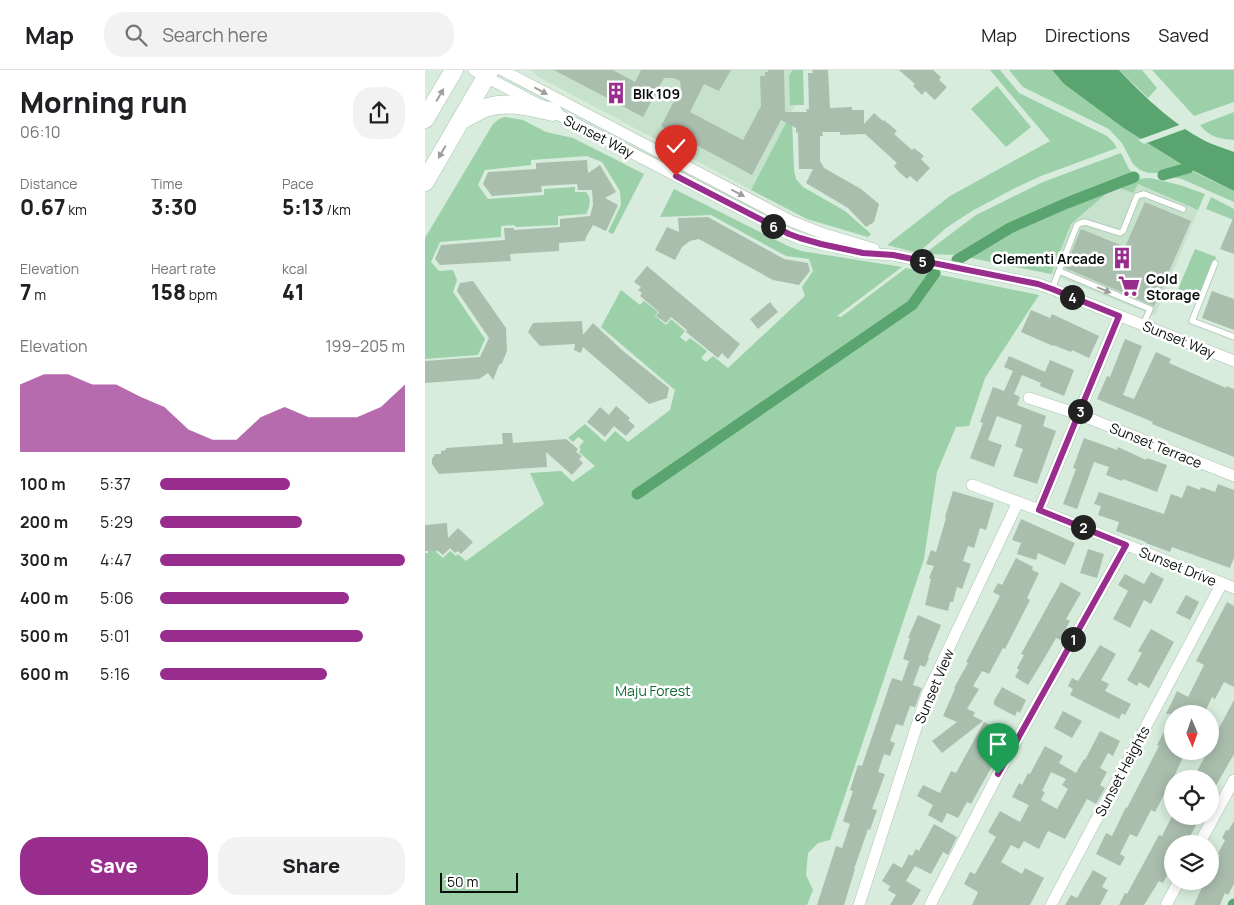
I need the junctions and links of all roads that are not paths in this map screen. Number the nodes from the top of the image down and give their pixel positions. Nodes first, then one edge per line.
1 (454, 70) edge
2 (488, 72) edge
3 (553, 112) junction
4 (425, 119) edge
5 (460, 122) junction
6 (425, 182) edge
7 (1183, 209) dead end
8 (893, 255) junction
9 (1215, 263) dead end
10 (1059, 271) junction
11 (1052, 289) junction
12 (1119, 316) junction
13 (1143, 325) junction
14 (1234, 337) edge
15 (1234, 361) edge
16 (1029, 398) dead end
17 (1078, 414) junction
18 (1234, 476) edge
19 (972, 485) dead end
20 (1018, 502) junction
21 (1039, 510) junction
22 (1126, 545) junction
23 (1223, 583) junction
24 (1234, 588) edge
25 (1234, 780) edge
26 (1204, 835) edge
27 (1174, 890) edge
28 (859, 905) edge
29 (930, 905) edge
30 (1051, 905) edge
31 (1166, 905) edge

4 -> 1 main road
2 - 3 street, Sunset Way
2 - 5 main road
2 -> 8 street, Sunset Way
3 - 5 main road
3 - 8 street, Sunset Way
5 -> 6 main road
7 - 10 lane
8 - 11 street, Sunset Way
9 - 14 lane
10 - 11 lane
10 -> 13 lane
11 - 12 street, Sunset Way
12 - 13 street, Sunset Way
12 - 17 street
13 - 15 street, Sunset Way
16 - 17 street, Sunset Terrace
17 - 18 street, Sunset Terrace
17 - 21 street
19 - 20 street, Sunset Drive
20 - 21 street, Sunset Drive
20 - 28 street, Sunset View
21 - 22 street, Sunset Drive
22 - 23 street, Sunset Drive
22 - 29 street
23 - 24 street, Sunset Drive
23 - 30 street, Sunset Heights
25 - 26 street
27 - 31 street

